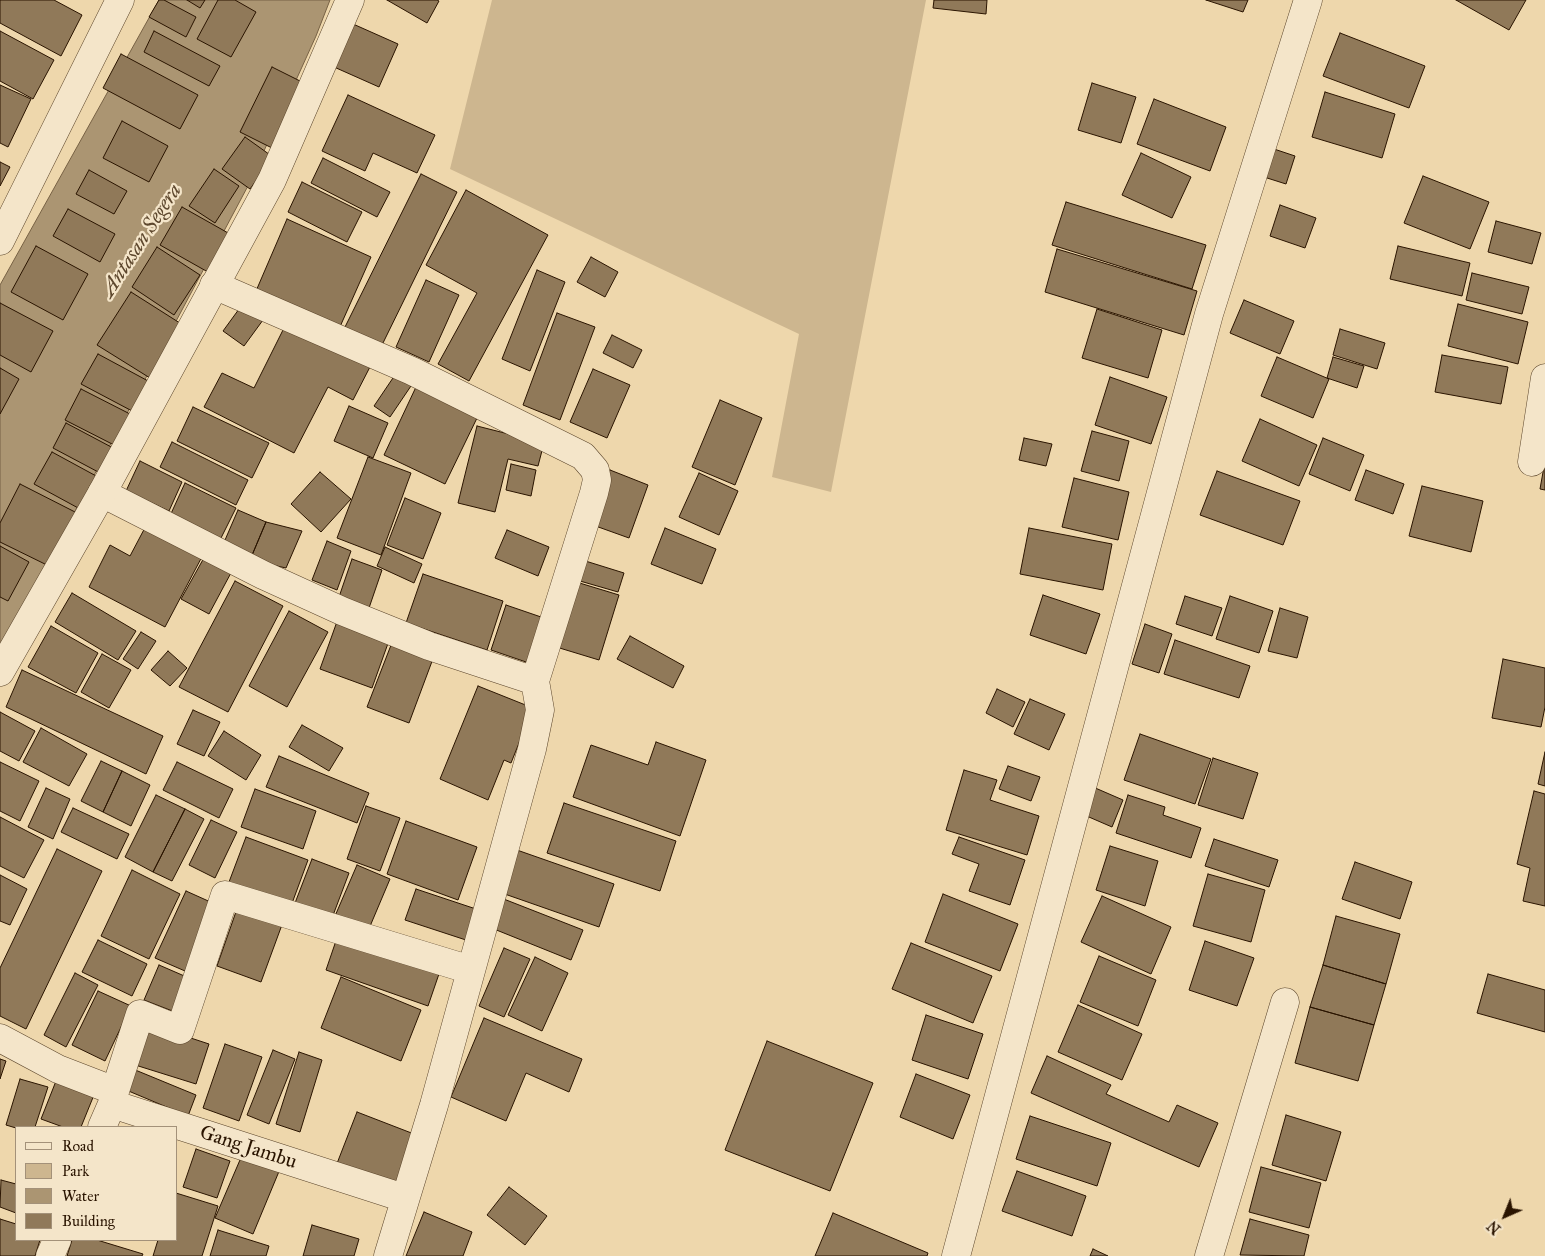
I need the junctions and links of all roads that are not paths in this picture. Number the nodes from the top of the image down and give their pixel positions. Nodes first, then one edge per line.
1 (120, 0) edge
2 (350, 0) edge
3 (1308, 0) edge
4 (0, 241) edge
5 (214, 285) junction
6 (1545, 378) edge
7 (1532, 462) dead end
8 (102, 492) junction
9 (0, 672) edge
10 (535, 681) junction
11 (471, 970) junction
12 (1285, 1002) dead end
13 (0, 1038) edge
14 (110, 1107) edge
15 (171, 1126) edge
16 (178, 1128) edge
17 (404, 1198) junction
18 (57, 1241) edge
19 (50, 1256) edge
20 (388, 1256) edge
21 (956, 1256) edge
22 (1209, 1256) edge

1 - 4 street
2 - 5 street
3 - 21 street
5 - 8 street
5 - 10 street
6 - 7 street
8 - 9 street
8 - 10 street
10 - 11 street
11 - 14 street
11 - 17 street
12 - 22 street
13 - 14 street, Gang Jambu
14 - 15 street, Gang Jambu
16 - 17 street, Gang Jambu
17 - 20 street
18 - 19 street

